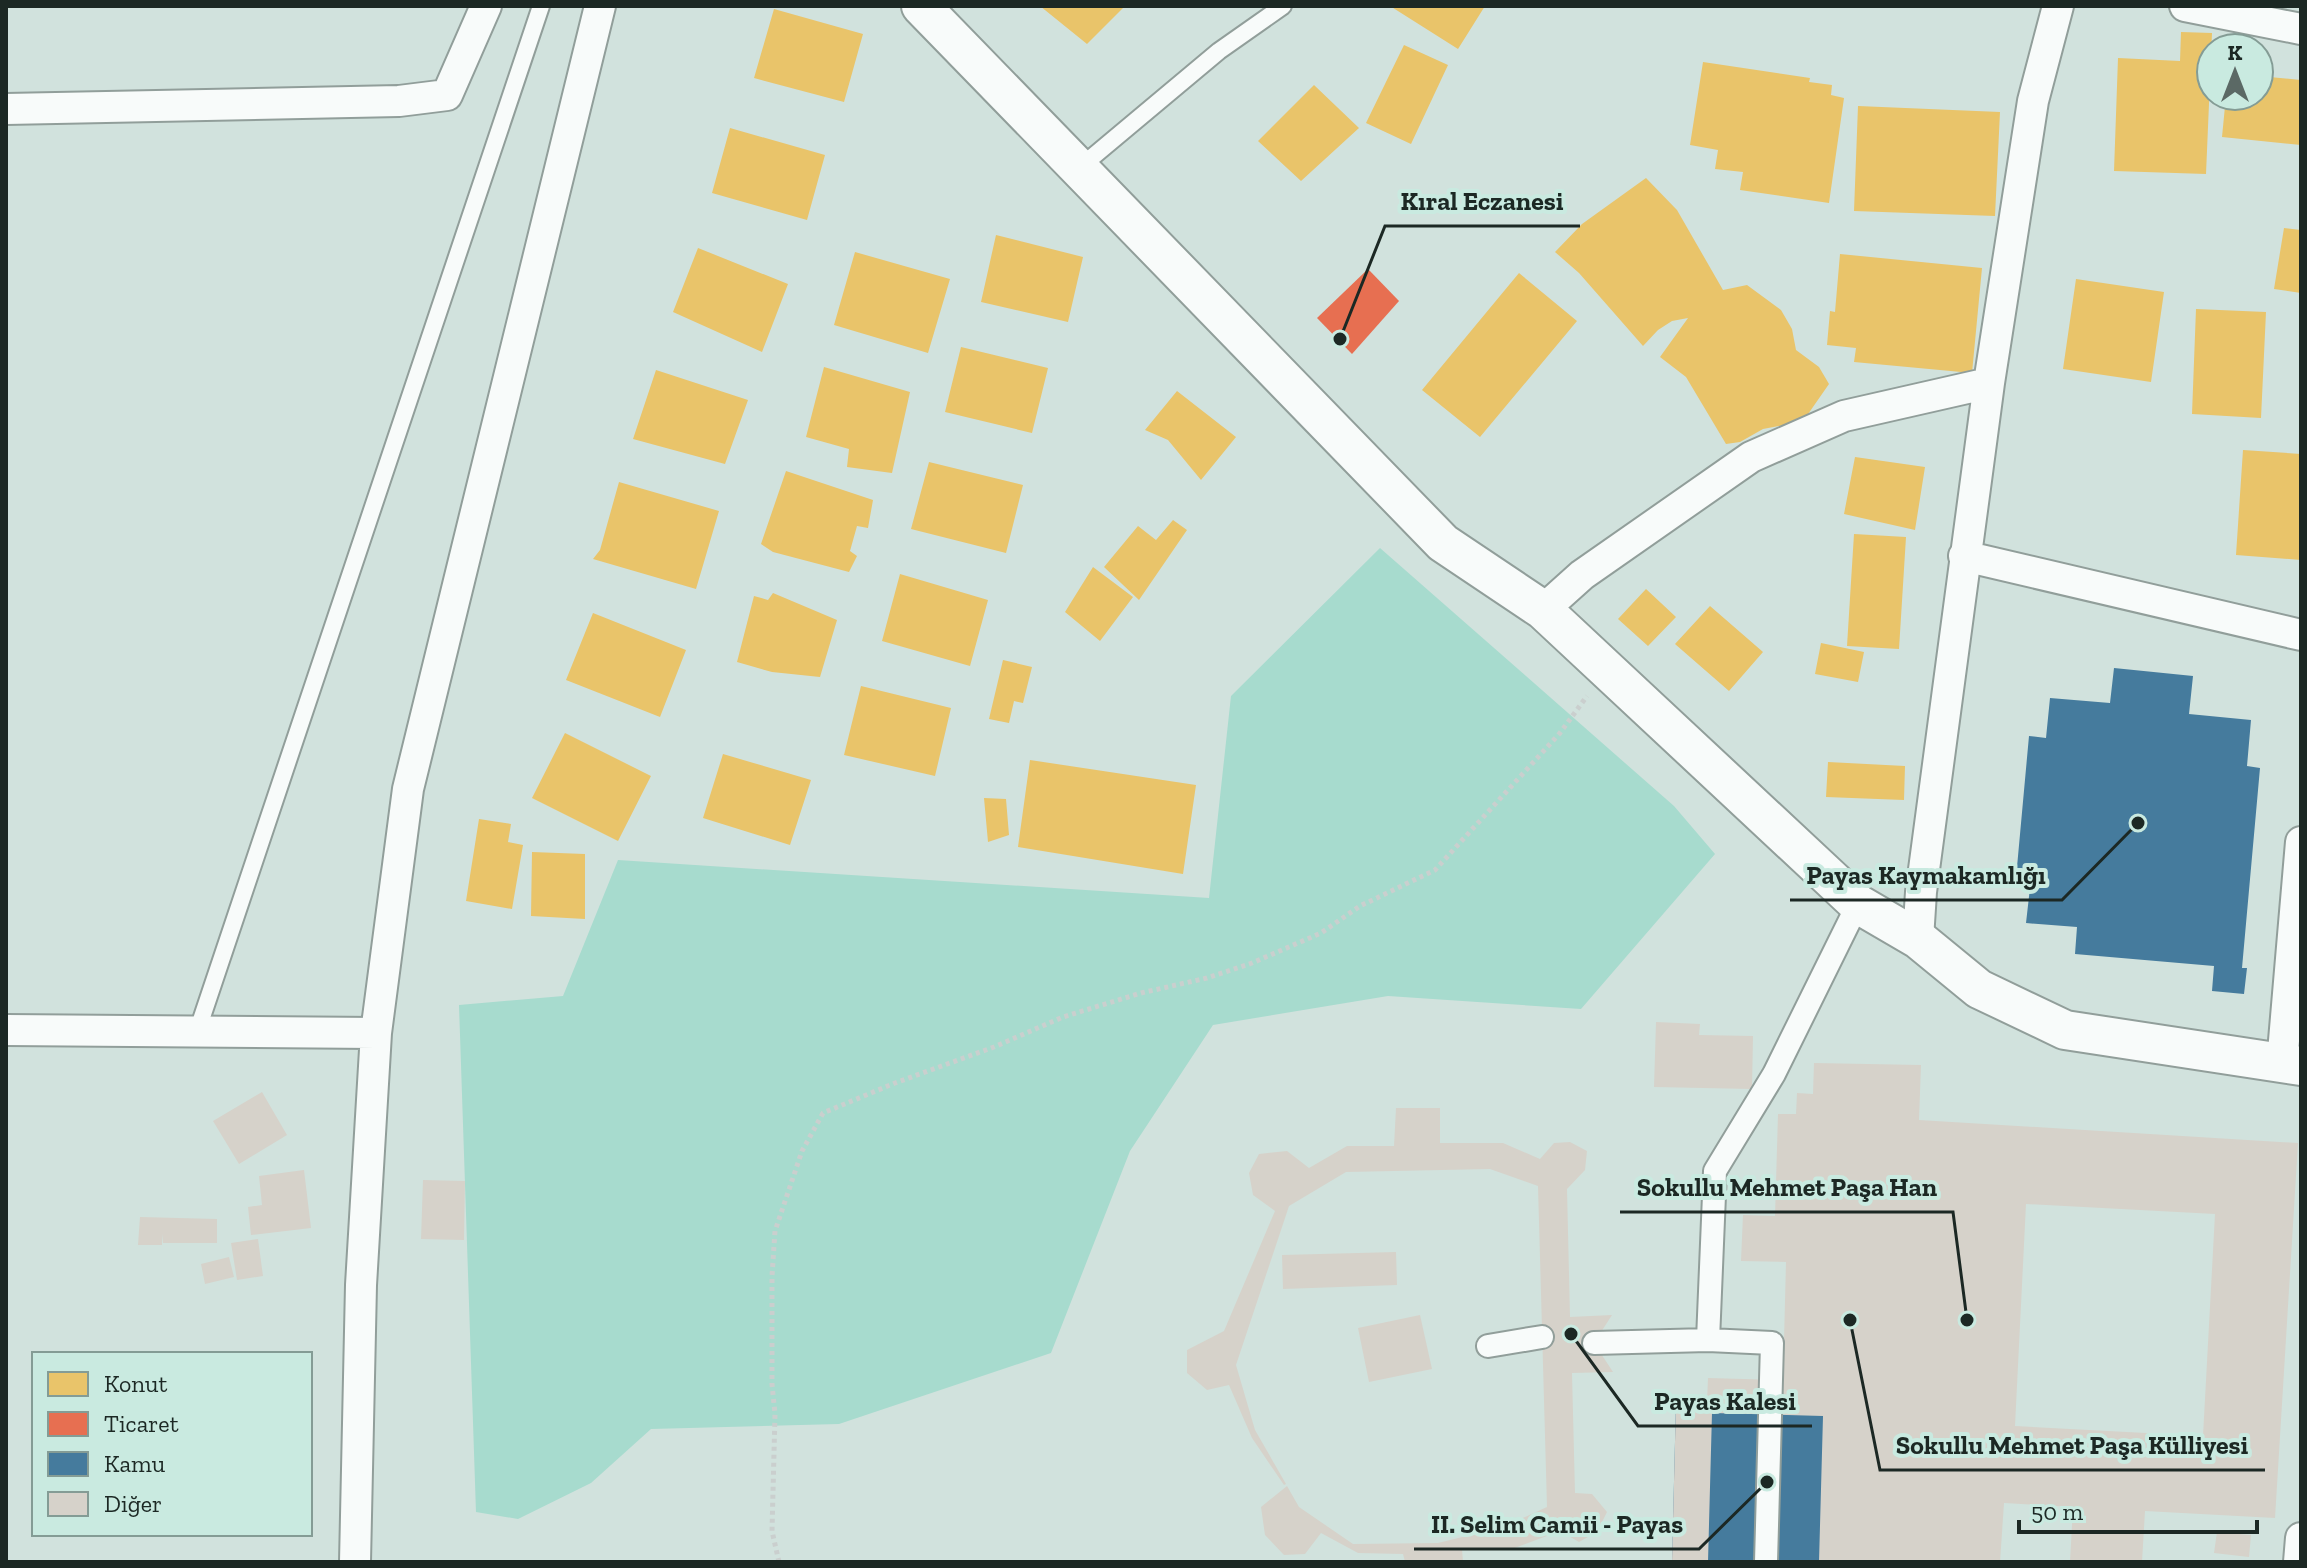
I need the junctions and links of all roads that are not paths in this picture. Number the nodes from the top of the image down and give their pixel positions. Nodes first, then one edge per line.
1 (486, 6) edge
2 (541, 6) edge
3 (600, 6) edge
4 (921, 6) edge
5 (1283, 6) edge
6 (2058, 6) edge
7 (2185, 6) edge
8 (2301, 29) edge
9 (6, 109) edge
10 (1078, 169) junction
11 (1989, 383) junction
12 (1964, 556) junction
13 (1543, 610) junction
14 (2301, 635) edge
15 (2301, 842) edge
16 (1858, 904) junction
17 (1918, 939) junction
18 (6, 1030) edge
19 (197, 1032) junction
20 (376, 1033) junction
21 (2291, 1065) edge
22 (1542, 1337) dead end
23 (1708, 1340) junction
24 (1594, 1343) dead end
25 (1488, 1346) dead end
26 (2301, 1538) edge
27 (355, 1562) edge
28 (1766, 1562) edge
29 (2299, 1562) edge

1 - 9 street
2 - 19 lane
3 - 20 street
4 - 10 street
5 - 10 lane
6 - 11 street
7 - 8 street
10 - 13 street
11 - 12 street
11 - 13 street
12 - 14 street
12 - 17 street
13 - 16 street
15 - 21 street
16 - 17 street
16 - 23 street
17 - 21 street
18 - 19 street
19 - 20 street
20 - 27 street
22 - 25 street
23 - 24 street
23 - 28 street
26 - 29 street

